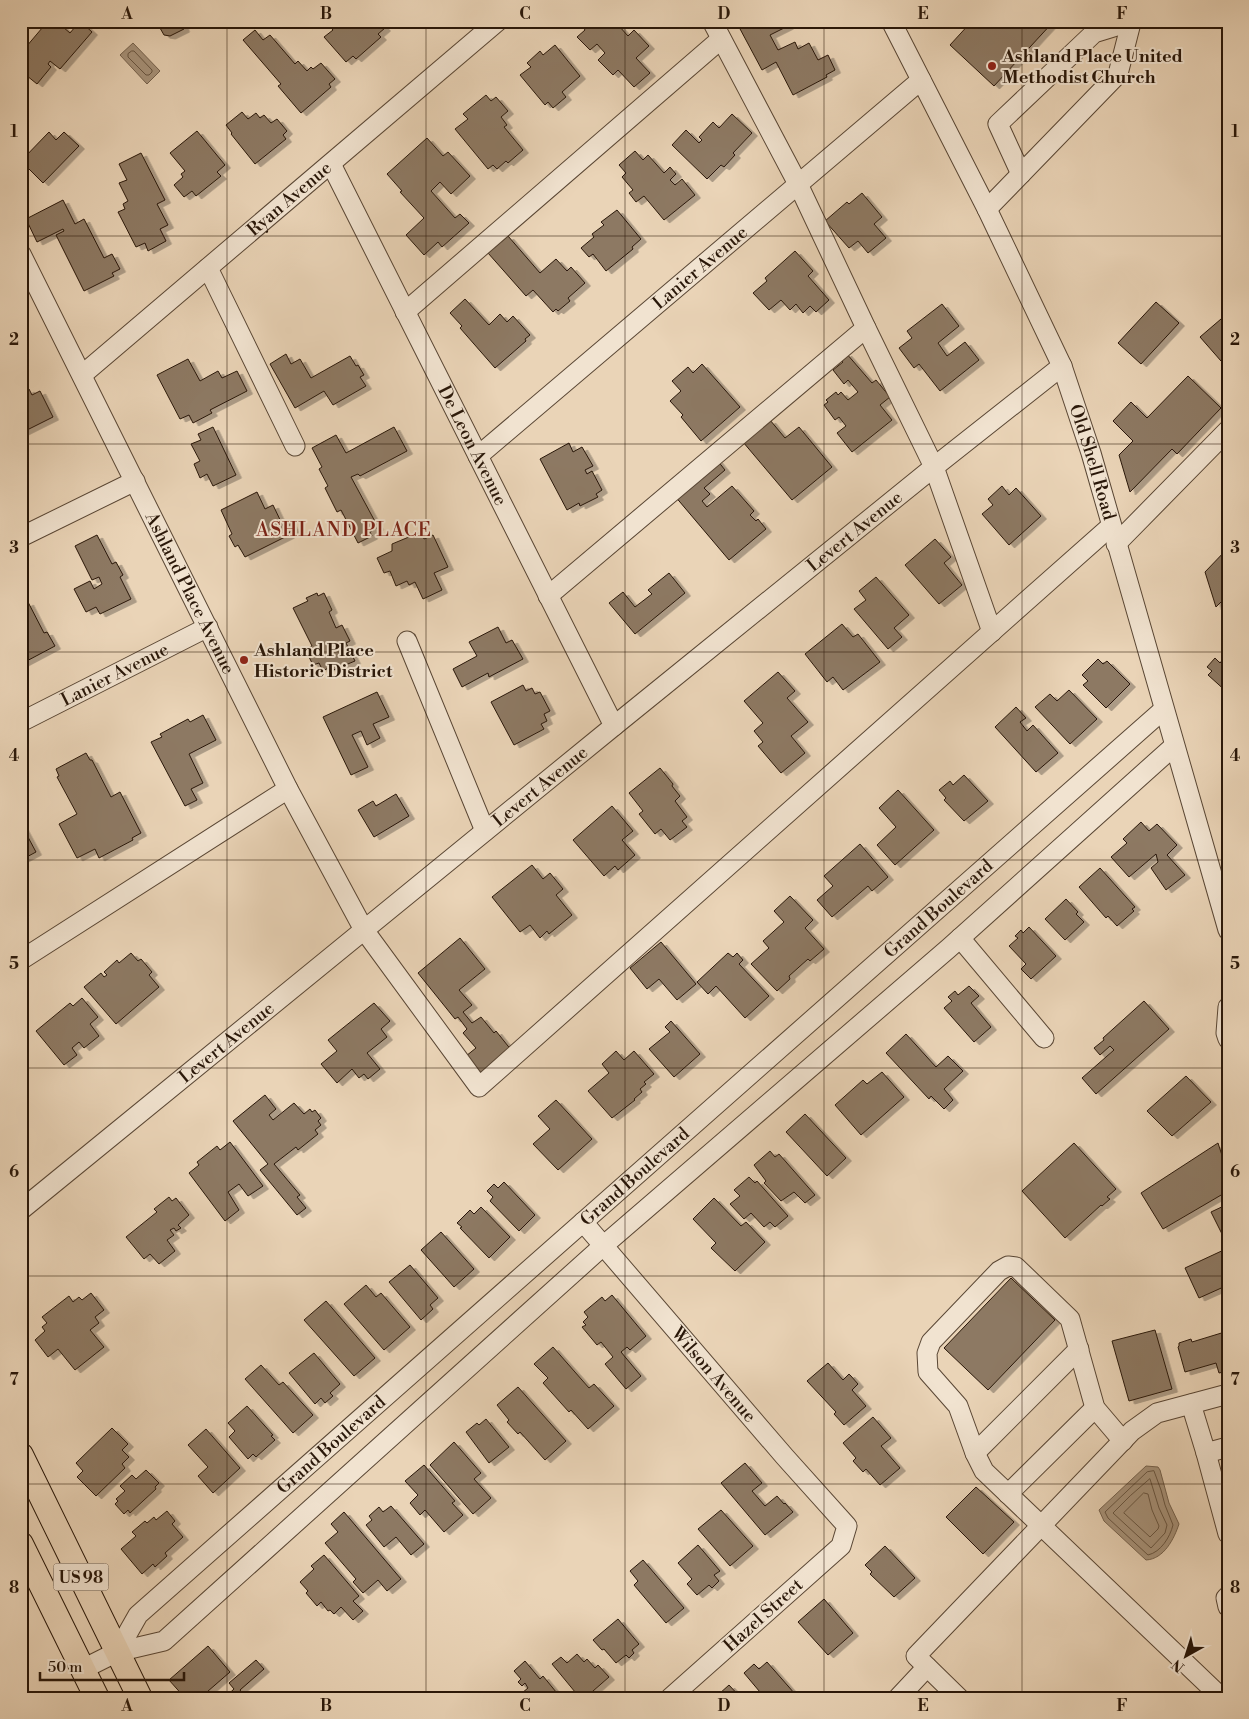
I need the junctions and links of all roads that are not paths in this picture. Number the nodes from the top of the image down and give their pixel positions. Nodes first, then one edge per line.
1 (498, 21) edge
2 (712, 21) edge
3 (891, 21) edge
4 (1132, 22) edge
5 (721, 39) junction
6 (921, 80) junction
7 (331, 164) junction
8 (1021, 174) junction
9 (798, 184) junction
10 (988, 209) junction
11 (21, 254) edge
12 (208, 268) junction
13 (405, 312) junction
14 (866, 328) junction
15 (1062, 366) junction
16 (82, 375) junction
17 (1228, 430) edge
18 (295, 446) dead end
19 (478, 456) junction
20 (934, 467) junction
21 (134, 481) junction
22 (1114, 535) junction
23 (21, 536) edge
24 (548, 596) junction
25 (208, 627) junction
26 (992, 632) junction
27 (407, 641) dead end
28 (1163, 710) junction
29 (21, 722) edge
30 (614, 726) junction
31 (1174, 746) junction
32 (288, 789) junction
33 (484, 832) junction
34 (1227, 919) edge
35 (364, 930) junction
36 (960, 938) junction
37 (21, 960) edge
38 (1228, 1007) edge
39 (1044, 1038) dead end
40 (1228, 1040) edge
41 (21, 1210) edge
42 (583, 1222) junction
43 (603, 1246) junction
44 (1079, 1349) junction
45 (1228, 1394) edge
46 (1191, 1404) junction
47 (1094, 1408) junction
48 (1123, 1441) junction
49 (1228, 1447) edge
50 (975, 1453) junction
51 (1206, 1453) junction
52 (21, 1456) edge
53 (1008, 1494) junction
54 (847, 1526) joint
55 (1041, 1526) junction
56 (1228, 1534) edge
57 (21, 1544) edge
58 (1228, 1596) edge
59 (1228, 1607) edge
60 (117, 1652) junction
61 (927, 1667) junction
62 (83, 1669) junction
63 (97, 1698) edge
64 (140, 1698) edge
65 (670, 1698) edge
66 (898, 1698) edge
67 (959, 1698) edge
68 (1222, 1698) edge

1 - 7 street, Ryan Avenue
2 - 5 street
3 - 6 street, Old Shell Road
4 - 8 street
4 - 8 street
5 - 9 street
5 - 13 street
6 - 9 street, Lanier Avenue
6 - 10 street, Old Shell Road
7 - 12 street, Ryan Avenue
7 - 13 street, De Leon Avenue
8 - 10 street
9 - 14 street
9 - 19 street, Lanier Avenue
10 - 15 street, Old Shell Road
11 - 16 street, Ashland Place Avenue
12 - 16 street, Ryan Avenue
12 - 18 street
13 - 19 street, De Leon Avenue
14 - 20 street
14 - 24 street
15 - 20 street, Levert Avenue
15 - 22 street, Old Shell Road
16 - 21 street, Ashland Place Avenue
17 - 22 street
19 - 24 street, De Leon Avenue
20 - 26 street
20 - 30 street, Levert Avenue
21 - 23 street
21 - 25 street, Ashland Place Avenue
22 - 26 street
22 - 28 street, Old Shell Road
24 - 30 street, De Leon Avenue
25 - 29 street, Lanier Avenue
25 - 32 street, Ashland Place Avenue
26 - 35 street, Ashland Place Avenue
27 - 33 street
28 - 31 street, Old Shell Road
28 - 42 street, Grand Boulevard
30 - 33 street, Levert Avenue
31 - 34 street, Old Shell Road
31 - 36 street, Grand Boulevard
32 - 35 street, Ashland Place Avenue
32 - 37 street
33 - 35 street, Levert Avenue
35 - 41 street, Levert Avenue
36 - 39 street
36 - 43 street, Grand Boulevard
38 - 40 street
42 - 43 street, Wilson Avenue
42 - 60 street, Grand Boulevard
43 - 54 street, Wilson Avenue
43 - 60 street, Grand Boulevard
44 - 47 street
44 - 50 street
44 - 50 street
45 - 46 street
46 - 48 street
46 - 51 street
47 - 48 street
47 - 53 street
48 - 55 street
49 - 51 street
50 - 53 street
51 - 56 street
52 - 60 main road, US 98
53 - 55 street
54 - 65 street, Hazel Street
55 - 61 street
55 - 68 street
57 - 62 main road, US 98
58 - 59 street
60 - 62 street, Grand Boulevard
60 - 64 main road, US 98
61 - 66 street
61 - 67 street
62 - 63 main road, US 98

